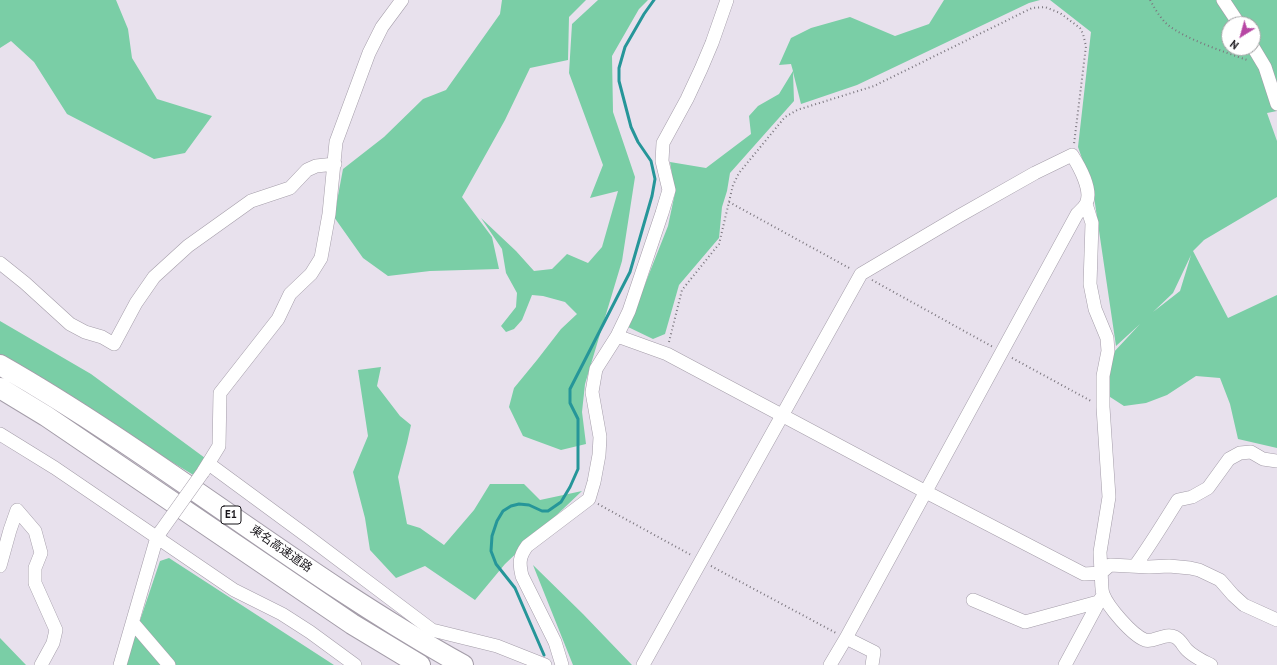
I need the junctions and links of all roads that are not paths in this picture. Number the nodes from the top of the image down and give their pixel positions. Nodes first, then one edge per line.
1 (402, 0) edge
2 (727, 0) edge
3 (1223, 0) edge
4 (1234, 16) edge
5 (1258, 56) edge
6 (1277, 104) edge
7 (335, 164) junction
8 (1086, 204) junction
9 (0, 263) edge
10 (618, 336) junction
11 (0, 365) edge
12 (0, 388) edge
13 (782, 415) junction
14 (0, 434) edge
15 (1277, 461) edge
16 (206, 468) junction
17 (926, 492) junction
18 (159, 534) junction
19 (0, 566) edge
20 (1135, 566) junction
21 (1101, 573) junction
22 (1100, 598) junction
23 (972, 600) dead end
24 (1277, 620) edge
25 (133, 623) junction
26 (846, 638) junction
27 (41, 665) edge
28 (120, 665) edge
29 (169, 665) edge
30 (355, 665) edge
31 (420, 665) edge
32 (463, 665) edge
33 (545, 665) edge
34 (562, 665) edge
35 (643, 665) edge
36 (830, 665) edge
37 (872, 665) edge
38 (1065, 665) edge
39 (1211, 665) edge

1 - 7 street
2 - 10 street
3 - 4 street
5 - 6 street
7 - 9 street
7 - 16 street
8 - 13 street
8 - 17 street
8 - 21 street
10 - 13 street
10 - 34 street
11 - 32 highway, 東名高速道路 / E1
12 - 31 highway, 東名高速道路 / E1
13 - 17 street
13 - 35 street
14 - 18 street
15 - 20 street
16 - 18 street, bridge
16 - 33 street
17 - 21 street
17 - 26 street
18 - 25 street
18 - 30 street
19 - 27 street
20 - 21 street
20 - 24 street
21 - 22 street
22 - 23 street
22 - 38 street
22 - 39 street
25 - 28 street
25 - 29 street
26 - 36 street
26 - 37 street

